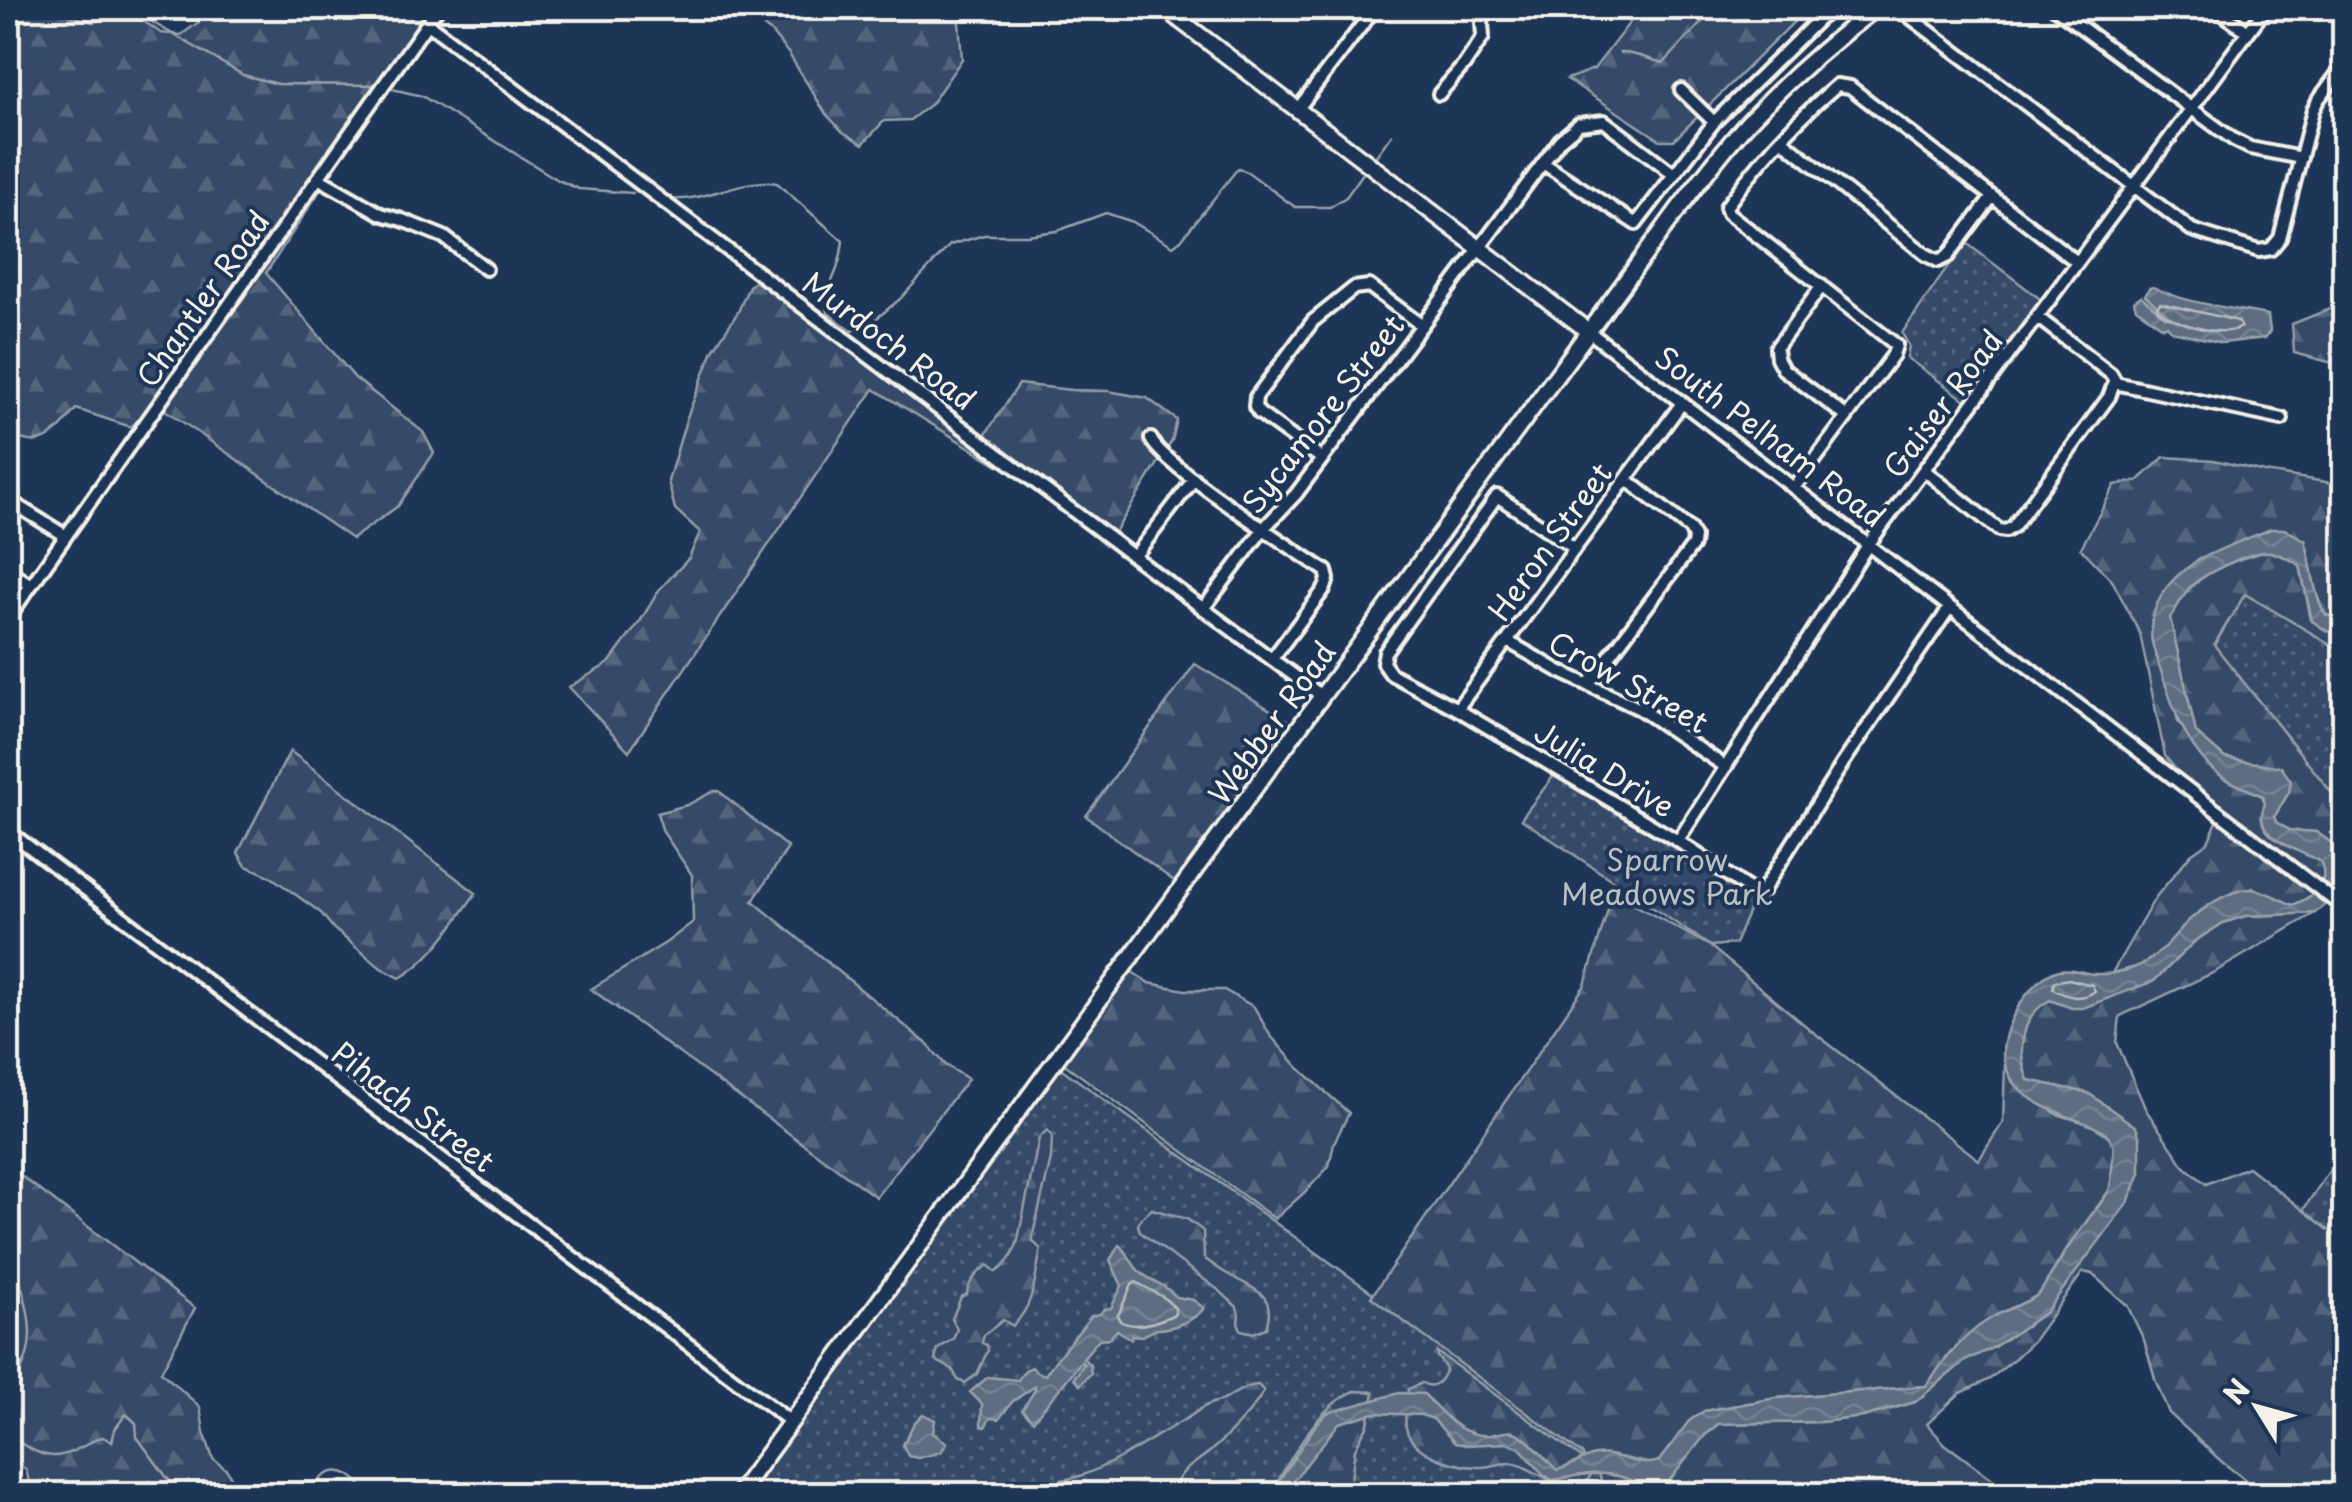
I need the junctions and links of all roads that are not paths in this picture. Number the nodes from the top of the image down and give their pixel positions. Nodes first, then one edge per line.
1 (438, 8) edge
2 (1164, 8) edge
3 (1376, 8) edge
4 (1481, 8) edge
5 (1834, 8) edge
6 (1876, 8) edge
7 (1898, 8) edge
8 (2055, 8) edge
9 (2215, 8) edge
10 (2266, 8) edge
11 (428, 23) junction
12 (2248, 32) junction
13 (2344, 65) edge
14 (1681, 90) dead end
15 (1438, 94) dead end
16 (2192, 108) junction
17 (1297, 110) junction
18 (1714, 122) junction
19 (1782, 140) junction
20 (2302, 158) junction
21 (1546, 165) dead end
22 (1674, 174) junction
23 (318, 178) junction
24 (2134, 186) junction
25 (1992, 196) junction
26 (1479, 248) junction
27 (2077, 262) junction
28 (486, 269) dead end
29 (1822, 286) junction
30 (2037, 317) junction
31 (1422, 326) junction
32 (1588, 331) junction
33 (2115, 383) junction
34 (1682, 402) junction
35 (1847, 417) junction
36 (2282, 419) dead end
37 (1150, 439) dead end
38 (1322, 459) junction
39 (1924, 470) junction
40 (1194, 479) junction
41 (1626, 479) junction
42 (1794, 488) junction
43 (8, 500) edge
44 (1264, 528) junction
45 (66, 536) junction
46 (1868, 545) junction
47 (1574, 548) junction
48 (1134, 558) junction
49 (8, 570) edge
50 (31, 585) junction
51 (1950, 607) junction
52 (1203, 608) junction
53 (8, 618) edge
54 (1507, 641) junction
55 (1272, 659) junction
56 (1588, 685) junction
57 (1324, 697) junction
58 (1456, 709) junction
59 (1726, 767) junction
60 (8, 831) edge
61 (1678, 841) junction
62 (2344, 908) edge
63 (791, 1422) junction
64 (738, 1494) edge

1 - 11 street, Chantler Road
2 - 17 main road, South Pelham Road
3 - 17 street
4 - 15 street
5 - 18 street
6 - 32 main road, Webber Road
7 - 24 street
8 - 16 street
9 - 12 street
10 - 12 street, Gaiser Road
11 - 23 street, Chantler Road
11 - 48 street, Murdoch Road
12 - 16 street, Gaiser Road
13 - 20 street
14 - 18 street
16 - 20 street
16 - 24 street, Gaiser Road
17 - 26 main road, South Pelham Road
18 - 22 street
19 - 25 street
19 - 25 street
19 - 29 street
20 - 24 street
21 - 22 street
22 - 26 street, Sycamore Street
23 - 28 street
23 - 45 street, Chantler Road
24 - 27 street, Gaiser Road
25 - 27 street
26 - 31 street, Sycamore Street
26 - 32 main road, South Pelham Road
27 - 30 street, Gaiser Road
29 - 35 street
29 - 35 street
30 - 33 street
30 - 39 street, Gaiser Road
31 - 38 street, Sycamore Street
31 - 38 street
32 - 34 street, South Pelham Road
32 - 57 main road, Webber Road
33 - 36 street
33 - 39 street
34 - 41 street, Heron Street
34 - 42 street, South Pelham Road
35 - 42 street
37 - 40 street
38 - 44 street, Sycamore Street
39 - 46 street, Gaiser Road
40 - 44 street
40 - 48 street
41 - 47 street, Heron Street
41 - 56 street
42 - 46 street, South Pelham Road
43 - 45 street
44 - 52 street, Sycamore Street
44 - 55 street
45 - 50 street, Chantler Road
46 - 51 street, South Pelham Road
46 - 59 street, Gaiser Road
47 - 54 street, Heron Street
47 - 58 street, Julia Drive
48 - 52 street, Murdoch Road
49 - 50 street
50 - 53 street, Chantler Road
51 - 61 street, Julia Drive
51 - 62 street, South Pelham Road
52 - 55 street, Murdoch Road
54 - 56 street, Crow Street
54 - 58 street, Heron Street
55 - 57 street, Murdoch Road
56 - 59 street, Crow Street
57 - 63 main road, Webber Road
58 - 61 street, Julia Drive
59 - 61 street, Gaiser Road
60 - 63 street, Pihach Street
63 - 64 main road, Webber Road

